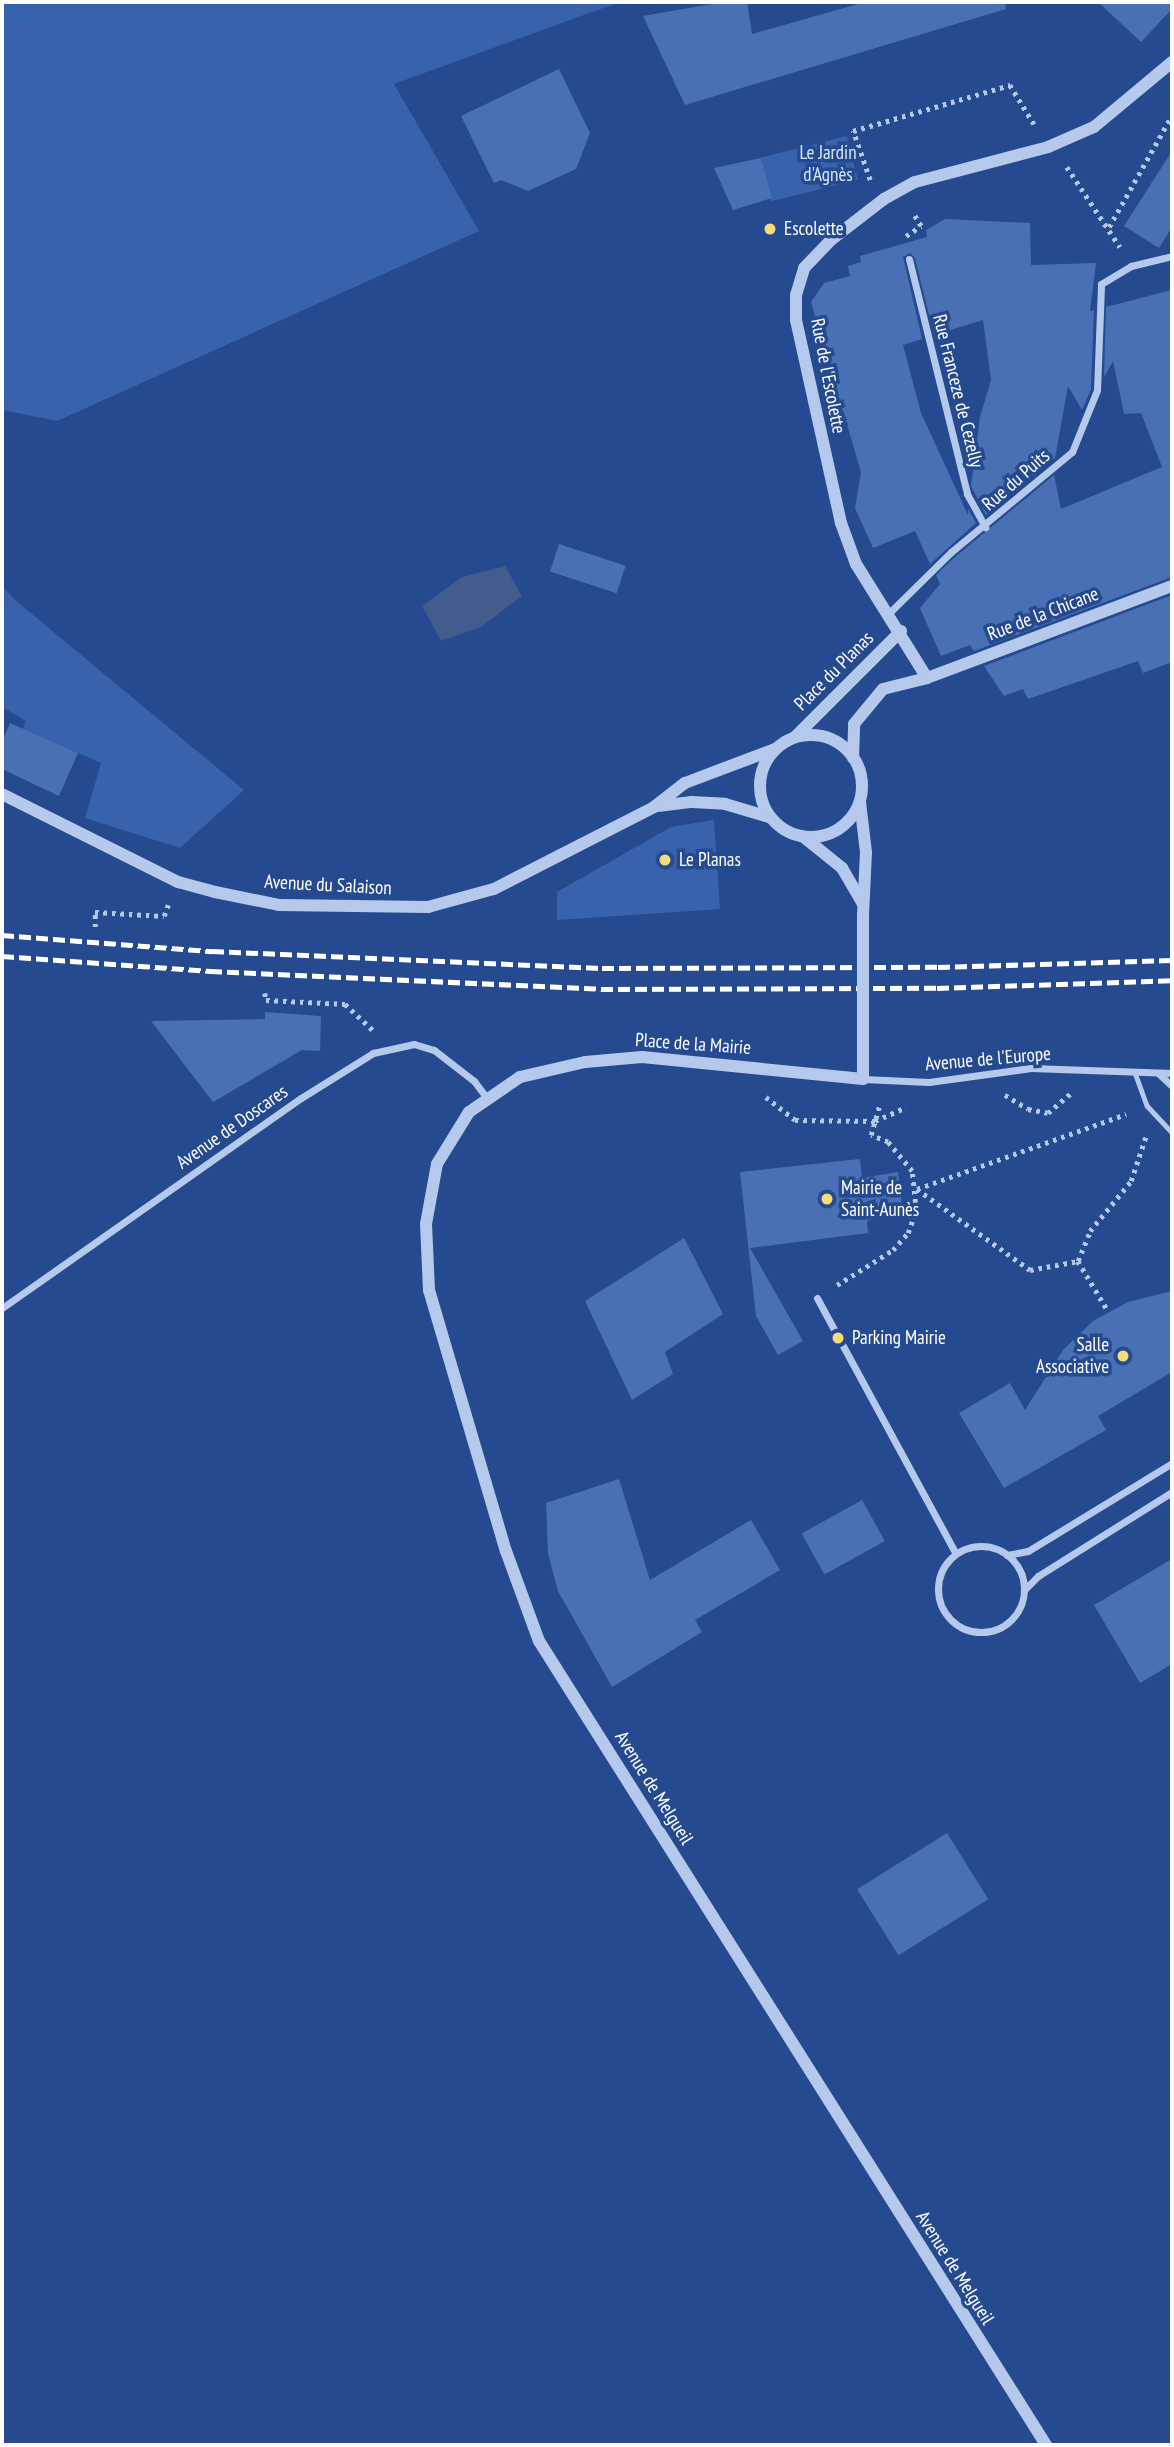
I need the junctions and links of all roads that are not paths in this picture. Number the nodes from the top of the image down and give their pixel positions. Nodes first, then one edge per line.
1 (1172, 62) edge
2 (1172, 256) edge
3 (909, 259) dead end
4 (985, 527) junction
5 (1172, 586) edge
6 (888, 614) junction
7 (901, 631) junction
8 (927, 678) junction
9 (794, 738) junction
10 (775, 749) junction
11 (853, 758) junction
12 (2, 794) edge
13 (860, 801) junction
14 (654, 807) junction
15 (769, 817) junction
16 (805, 838) junction
17 (863, 910) junction
18 (1133, 1071) junction
19 (1158, 1073) junction
20 (1172, 1073) edge
21 (863, 1079) junction
22 (1172, 1086) edge
23 (486, 1097) junction
24 (1172, 1133) edge
25 (817, 1298) road end
26 (2, 1308) edge
27 (1172, 1463) edge
28 (1172, 1492) edge
29 (956, 1554) junction
30 (1007, 1555) junction
31 (1024, 1590) junction
32 (1046, 2445) edge

1 - 6 street, Rue de l'Escolette
2 - 4 street, Rue du Puits
3 - 4 street, Rue Franceze de Cezelly
4 - 6 street, Rue du Puits
5 - 8 street, Rue de la Chicane
6 - 7 street, Place du Planas
7 - 8 street, Place du Planas
7 - 9 street, Place du Planas
8 - 11 street
9 - 10 street
9 - 11 street
10 - 14 street, Avenue du Salaison
10 - 15 street
11 - 13 street
12 - 14 street, Avenue du Salaison
13 - 16 street
13 - 17 street
14 - 15 street, Avenue du Salaison
15 - 16 street
16 - 17 street
17 - 21 street, bridge
18 - 19 street, Avenue de l'Europe
18 - 21 street, Avenue de l'Europe
18 - 24 lane
19 - 20 street, Avenue de l'Europe
19 - 22 street
21 - 23 street, Place de la Mairie
23 - 26 street, Avenue de Doscares
23 - 32 street, Avenue de Melgueil
25 - 29 street
27 - 30 street
28 - 31 street
29 - 30 street
29 - 31 street
30 - 31 street

